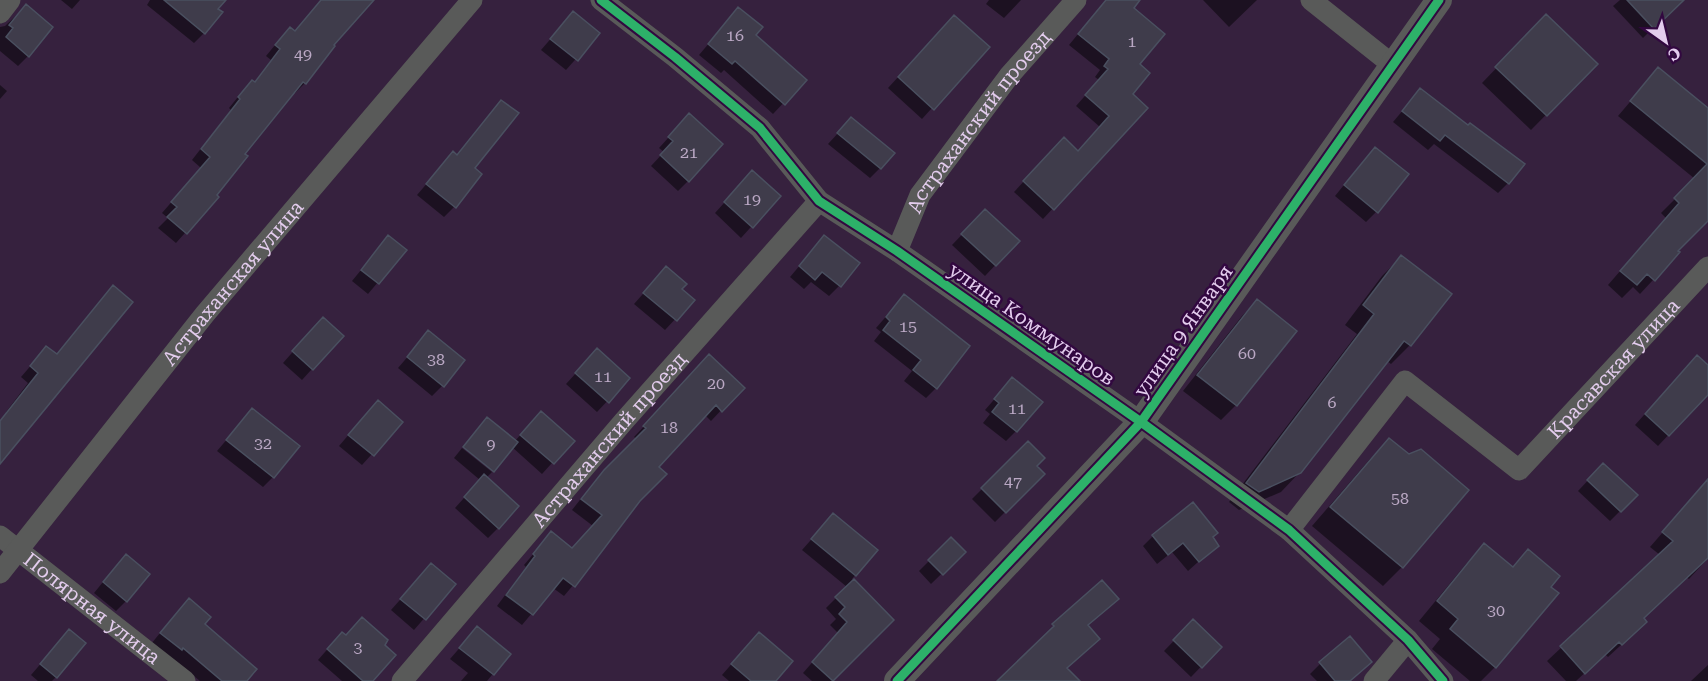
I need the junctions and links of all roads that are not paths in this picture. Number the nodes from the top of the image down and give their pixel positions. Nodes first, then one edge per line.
1 (10, 0) edge
2 (472, 0) edge
3 (601, 0) edge
4 (1076, 0) edge
5 (1311, 0) edge
6 (1439, 0) edge
7 (0, 13) edge
8 (1394, 66) junction
9 (819, 201) junction
10 (897, 251) junction
11 (1708, 267) edge
12 (1141, 422) junction
13 (1289, 530) junction
14 (0, 536) edge
15 (18, 550) junction
16 (0, 573) edge
17 (1408, 640) junction
18 (185, 681) edge
19 (402, 681) edge
20 (897, 681) edge
21 (1374, 681) edge
22 (1443, 681) edge

1 - 7 street
2 - 15 street, Астраханская улица
3 - 9 street, улица Коммунаров
4 - 10 street, Астраханский проезд
5 - 8 street
6 - 8 street, улица 9 Января
8 - 12 street, улица 9 Января
9 - 10 street, улица Коммунаров
9 - 19 street, Астраханский проезд
10 - 12 street, улица Коммунаров
11 - 13 street, Красавская улица
12 - 13 street, улица Коммунаров
12 - 20 street, улица 9 Января
13 - 17 street, улица Коммунаров
14 - 15 street, Полярная улица
15 - 16 street, Астраханская улица
15 - 18 street, Полярная улица
17 - 21 street
17 - 22 street, улица Коммунаров

